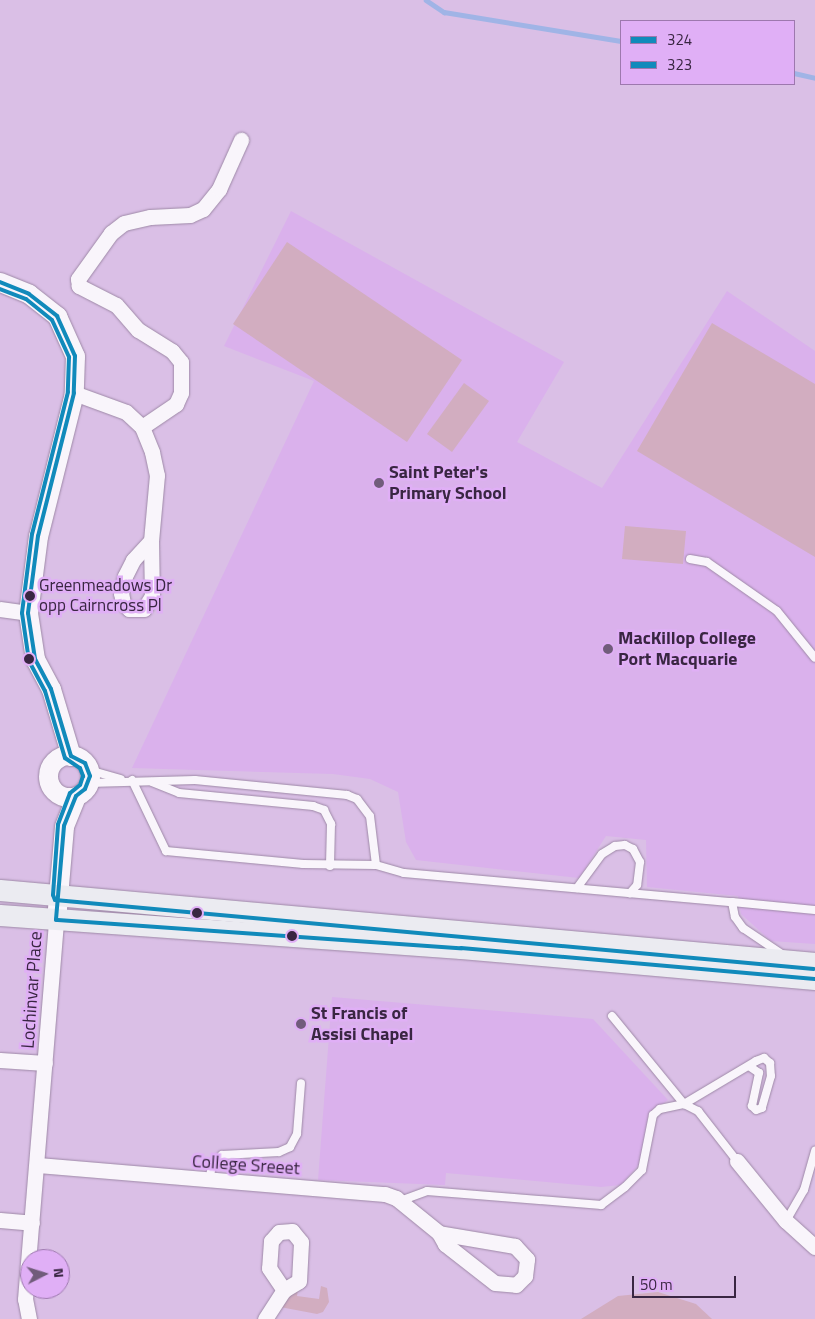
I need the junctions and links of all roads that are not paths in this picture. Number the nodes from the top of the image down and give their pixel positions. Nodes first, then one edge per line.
1 (241, 140) dead end
2 (0, 282) edge
3 (74, 393) junction
4 (142, 427) junction
5 (151, 541) dead end
6 (690, 559) dead end
7 (0, 609) edge
8 (28, 613) junction
9 (815, 658) edge
10 (64, 757) junction
11 (89, 776) junction
12 (128, 780) junction
13 (148, 780) junction
14 (56, 793) junction
15 (76, 796) junction
16 (64, 826) junction
17 (376, 865) junction
18 (330, 866) junction
19 (577, 888) junction
20 (0, 890) edge
21 (630, 893) junction
22 (58, 895) junction
23 (732, 902) junction
24 (815, 910) edge
25 (0, 915) edge
26 (56, 920) junction
27 (793, 961) junction
28 (815, 963) edge
29 (815, 979) edge
30 (612, 1016) dead end
31 (0, 1060) edge
32 (45, 1063) junction
33 (749, 1066) junction
34 (301, 1083) dead end
35 (684, 1104) junction
36 (815, 1151) edge
37 (738, 1161) joint
38 (38, 1165) junction
39 (209, 1181) junction
40 (400, 1202) junction
41 (0, 1220) edge
42 (786, 1221) junction
43 (32, 1223) junction
44 (439, 1233) junction
45 (815, 1247) edge
46 (284, 1290) junction
47 (29, 1319) edge
48 (265, 1319) edge

1 - 4 street
2 - 3 street
3 - 4 street
3 - 8 street
4 - 5 street
6 - 9 lane
7 - 8 street
8 - 10 street
10 - 11 street
10 - 14 street
11 - 12 lane
11 - 12 lane
11 - 15 street
12 - 13 lane
12 - 18 lane
13 - 17 lane
13 - 18 lane
14 - 15 street
14 - 16 street
15 - 16 street
16 - 22 street
17 - 18 lane
17 - 19 lane
19 - 21 lane
19 - 21 lane
20 - 22 main road
21 - 23 lane
22 - 26 street
22 - 27 main road
23 - 24 lane
23 - 27 lane
25 - 26 main road
26 - 29 main road
26 - 32 street, Lochinvar Place
27 - 28 main road
30 - 35 lane
31 - 32 street, Lochinvar Place
32 - 38 street, Lochinvar Place
33 - 33 lane
33 - 35 lane
34 - 39 lane
35 - 37 lane
35 - 40 lane
36 - 42 lane
37 - 42 street
38 - 39 street, College Sreeet
38 - 43 street, Lochinvar Place
39 - 40 street, College Sreeet
40 - 44 street, College Sreeet
41 - 43 street
42 - 45 street
43 - 47 street, Lochinvar Place
44 - 44 street
46 - 46 street
46 - 48 street

